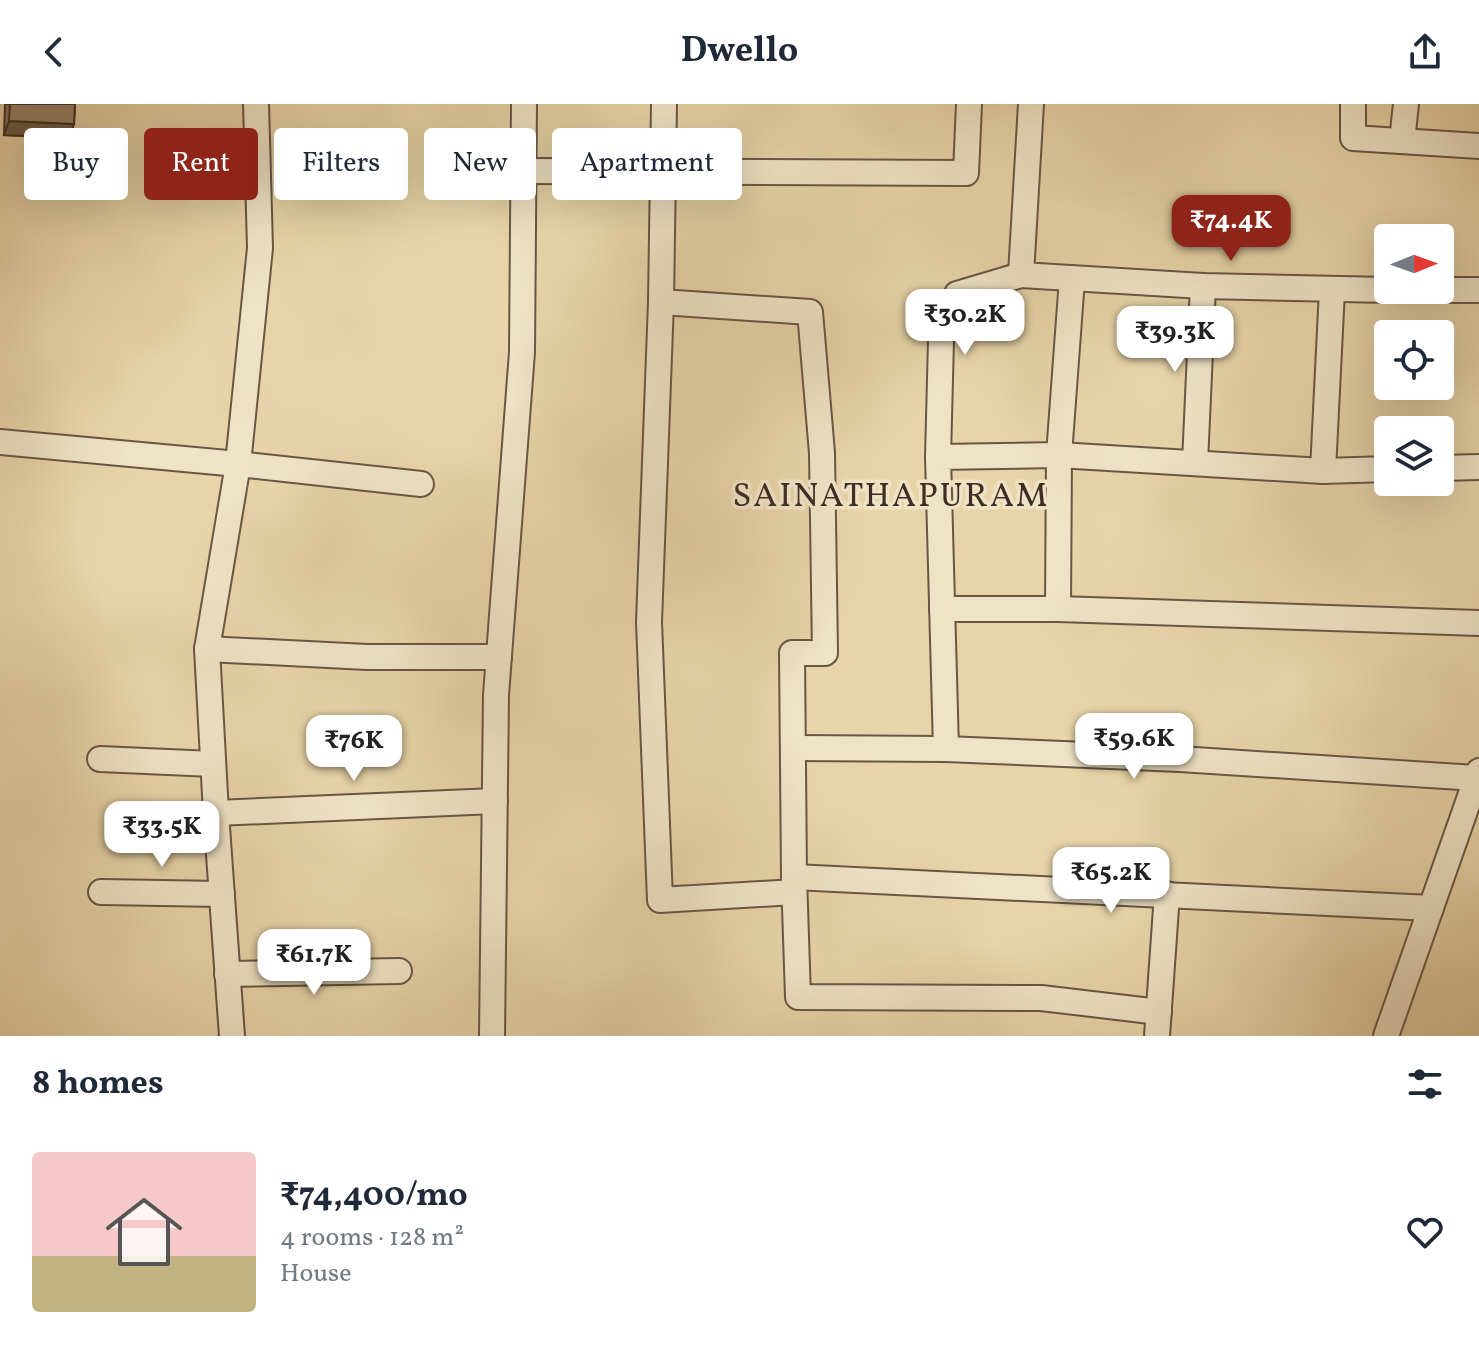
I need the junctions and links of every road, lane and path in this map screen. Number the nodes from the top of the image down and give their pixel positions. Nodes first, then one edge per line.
1 (256, 104) edge
2 (524, 104) edge
3 (664, 104) edge
4 (969, 104) edge
5 (1031, 104) edge
6 (1353, 104) edge
7 (1406, 104) edge
8 (524, 128) edge
9 (664, 128) edge
10 (1402, 141) junction
11 (1479, 146) edge
12 (742, 172) edge
13 (523, 200) edge
14 (663, 200) edge
15 (1021, 275) junction
16 (1072, 279) junction
17 (1203, 286) junction
18 (1332, 290) junction
19 (1374, 290) edge
20 (1454, 290) edge
21 (1479, 290) edge
22 (661, 302) junction
23 (0, 442) edge
24 (1059, 455) junction
25 (938, 457) junction
26 (1195, 463) junction
27 (238, 464) junction
28 (1479, 467) edge
29 (1454, 468) edge
30 (1374, 469) edge
31 (1323, 471) junction
32 (421, 484) dead end
33 (942, 609) junction
34 (1058, 609) junction
35 (1479, 623) edge
36 (207, 649) junction
37 (499, 657) junction
38 (794, 748) junction
39 (946, 749) junction
40 (100, 759) dead end
41 (213, 764) junction
42 (1478, 774) edge
43 (495, 801) junction
44 (216, 813) junction
45 (794, 885) junction
46 (101, 892) dead end
47 (222, 894) junction
48 (1167, 894) junction
49 (1431, 908) junction
50 (399, 971) dead end
51 (227, 974) junction
52 (1158, 1024) edge
53 (232, 1036) edge
54 (492, 1036) edge
55 (1386, 1036) edge

1 - 27 street
2 - 8 street
3 - 9 street
4 - 12 street
5 - 15 street
6 - 10 street
7 - 10 street
10 - 11 street
13 - 37 street
14 - 22 street
15 - 16 street
15 - 25 street
16 - 17 street
16 - 24 street
17 - 18 street
17 - 26 street
18 - 19 street
18 - 31 street
20 - 21 street
22 - 38 street
22 - 45 street
23 - 27 street
24 - 25 street
24 - 26 street
24 - 34 street
25 - 33 street
26 - 31 street
27 - 32 street
27 - 36 street
28 - 29 street
30 - 31 street
33 - 34 street
33 - 39 street
34 - 35 street
36 - 37 street
36 - 41 street
37 - 43 street
38 - 39 street
38 - 45 street
39 - 42 street
40 - 41 street
41 - 44 street
42 - 49 street
43 - 44 street
43 - 54 street
44 - 47 street
45 - 48 street
45 - 52 street
46 - 47 street
47 - 51 street
48 - 49 street
48 - 52 street
49 - 55 street
50 - 51 street
51 - 53 street

